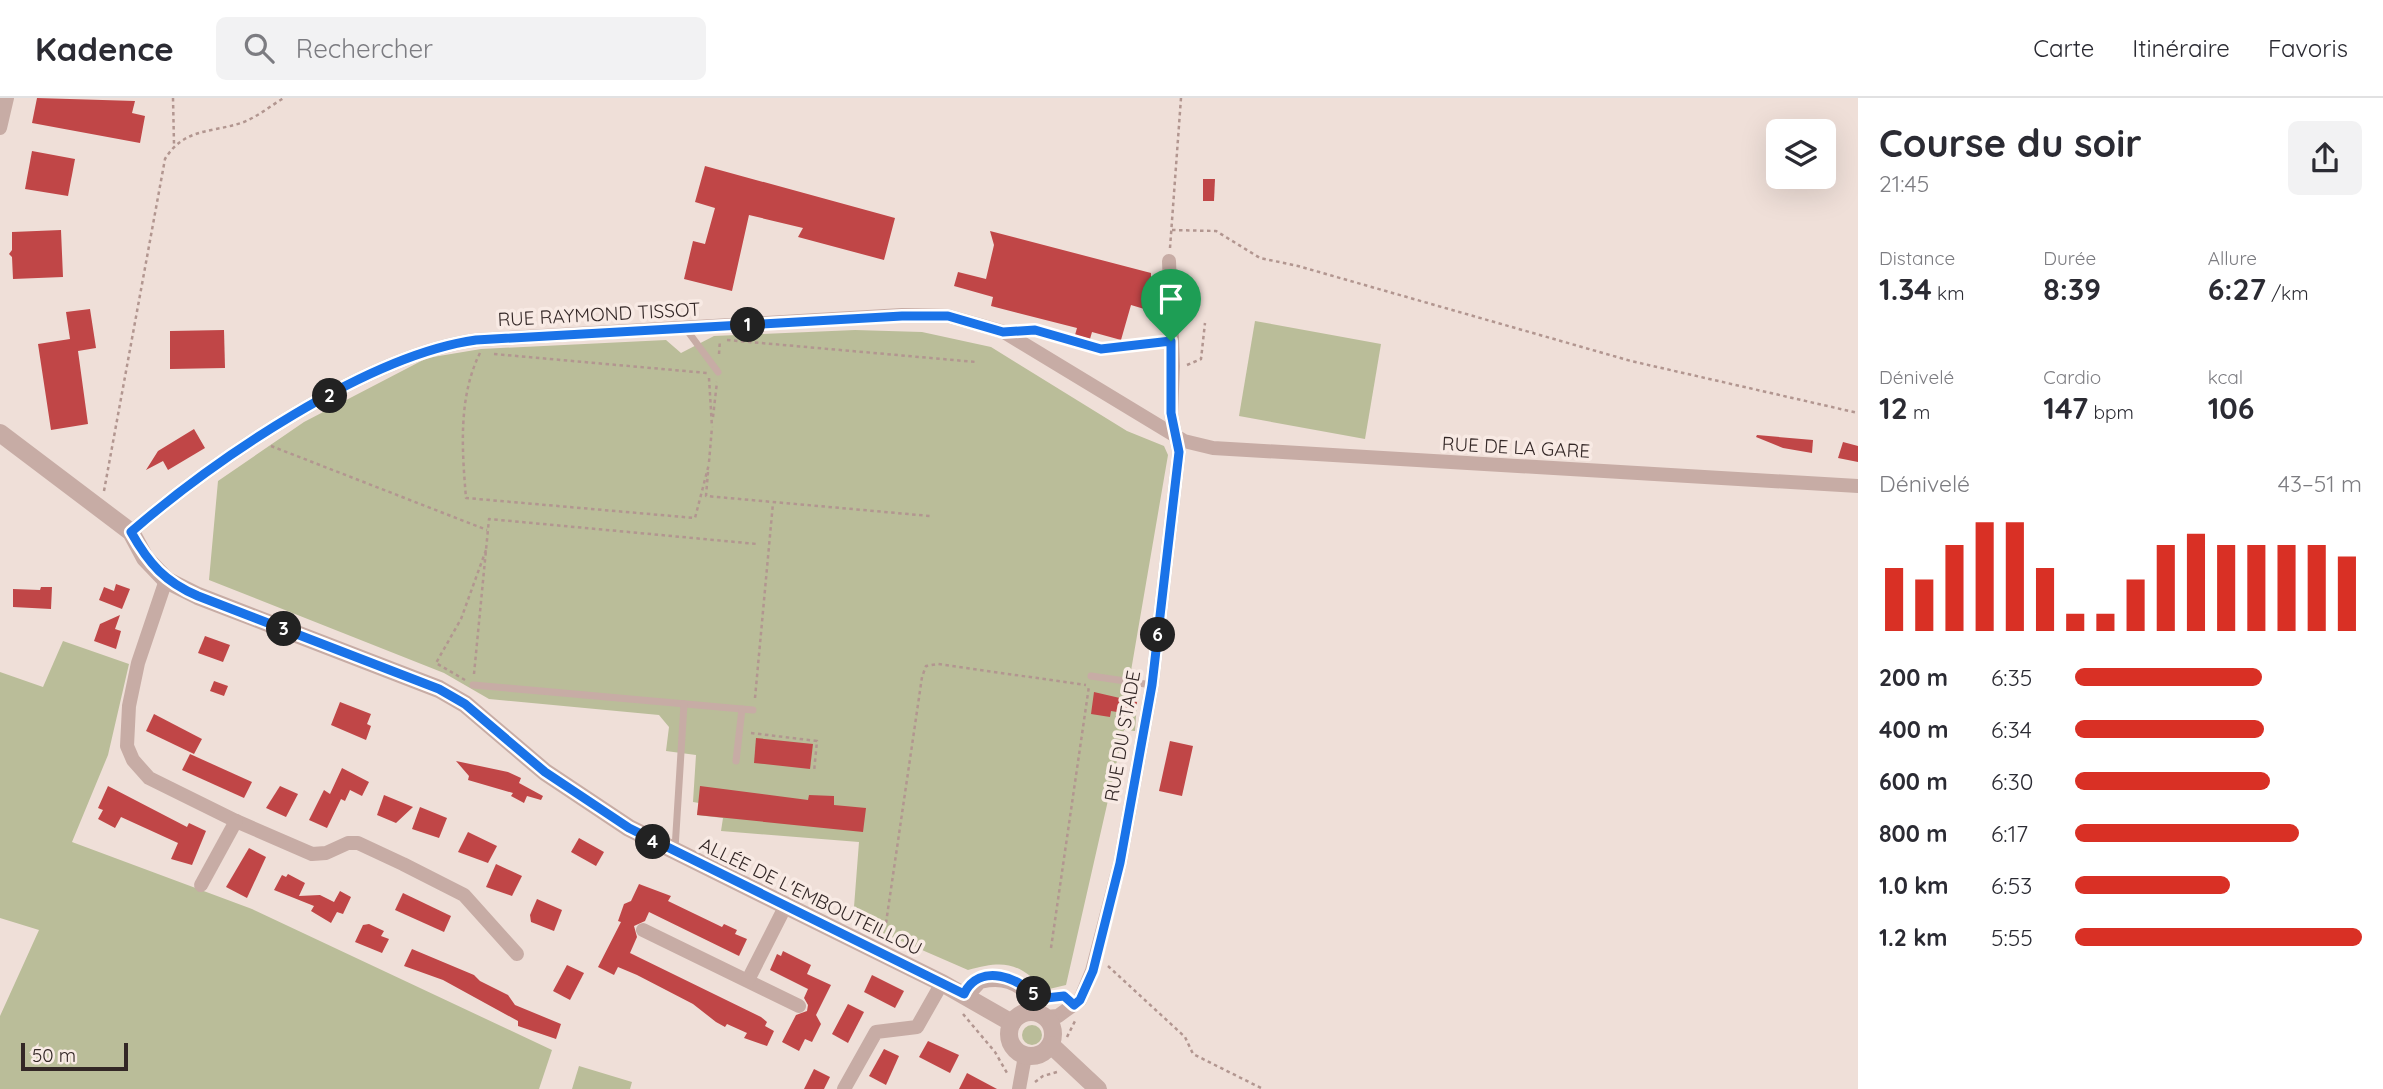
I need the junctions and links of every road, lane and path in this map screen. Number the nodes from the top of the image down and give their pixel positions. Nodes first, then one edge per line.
1 (7, 98) edge
2 (173, 98) edge
3 (284, 98) edge
4 (1181, 98) edge
5 (0, 128) edge
6 (174, 145) junction
7 (1172, 230) junction
8 (1168, 261) joint
9 (1205, 323) dead end
10 (686, 328) junction
11 (1003, 332) junction
12 (1171, 341) junction
13 (976, 362) dead end
14 (1173, 366) junction
15 (718, 372) junction
16 (1858, 412) edge
17 (712, 427) junction
18 (0, 433) edge
19 (1175, 435) junction
20 (271, 446) dead end
21 (709, 464) junction
22 (1858, 486) edge
23 (773, 502) junction
24 (100, 511) junction
25 (930, 516) dead end
26 (488, 530) junction
27 (131, 532) junction
28 (757, 544) dead end
29 (486, 550) junction
30 (166, 580) junction
31 (1091, 676) joint
32 (473, 685) junction
33 (1152, 685) junction
34 (1089, 686) junction
35 (684, 704) junction
36 (741, 709) junction
37 (754, 710) junction
38 (736, 761) dead end
39 (814, 772) dead end
40 (236, 821) junction
41 (675, 853) junction
42 (201, 885) dead end
43 (785, 907) junction
44 (886, 923) dead end
45 (643, 930) dead end
46 (1051, 948) dead end
47 (517, 954) dead end
48 (1096, 958) junction
49 (748, 980) junction
50 (942, 983) junction
51 (1032, 992) dead end
52 (967, 996) junction
53 (1074, 1005) junction
54 (799, 1006) dead end
55 (1028, 1012) junction
56 (1046, 1017) junction
57 (1012, 1023) junction
58 (1069, 1042) dead end
59 (1051, 1045) junction
60 (1025, 1056) junction
61 (1065, 1072) dead end
62 (1021, 1084) edge
63 (850, 1085) edge
64 (1098, 1089) edge
65 (1263, 1089) edge

1 - 5 street
2 - 6 path
3 - 6 path
4 - 7 path
6 - 24 path
7 - 8 path
7 - 16 path
8 - 12 street, RUE DU STADE
9 - 14 path
10 - 11 street, RUE RAYMOND TISSOT
10 - 15 lane
10 - 27 street, RUE RAYMOND TISSOT
11 - 12 lane
11 - 19 street, RUE RAYMOND TISSOT
12 - 14 street, RUE DU STADE
13 - 15 path
14 - 19 street, RUE DU STADE
15 - 17 path
17 - 21 path
17 - 21 path
18 - 24 street
19 - 22 street, RUE DE LA GARE
19 - 33 street, RUE DU STADE
20 - 26 path
21 - 23 path
23 - 25 path
23 - 37 path
24 - 27 street
26 - 28 path
26 - 29 path
27 - 30 street, ALLÉE DE L'EMBOUTEILLOU
29 - 32 path
29 - 32 path
30 - 40 street
30 - 41 street, ALLÉE DE L'EMBOUTEILLOU
31 - 33 lane
31 - 34 path
32 - 35 lane
33 - 48 street, RUE DU STADE
34 - 44 path
34 - 46 path
35 - 36 lane
35 - 41 lane
36 - 37 lane
36 - 38 lane
37 - 39 path
40 - 42 street
40 - 47 street
41 - 43 street, ALLÉE DE L'EMBOUTEILLOU
43 - 49 street
43 - 50 street, ALLÉE DE L'EMBOUTEILLOU
45 - 49 street
48 - 53 street, RUE DU STADE
48 - 65 path
49 - 54 street
50 - 52 street, ALLÉE DE L'EMBOUTEILLOU
50 - 63 street
51 - 53 path
52 - 55 lane
52 - 57 street, ALLÉE DE L'EMBOUTEILLOU
52 - 62 path
53 - 56 street
53 - 58 path
55 - 56 street
55 - 57 street
56 - 59 street
57 - 60 street
59 - 60 street
59 - 64 street
60 - 62 street
61 - 62 path

